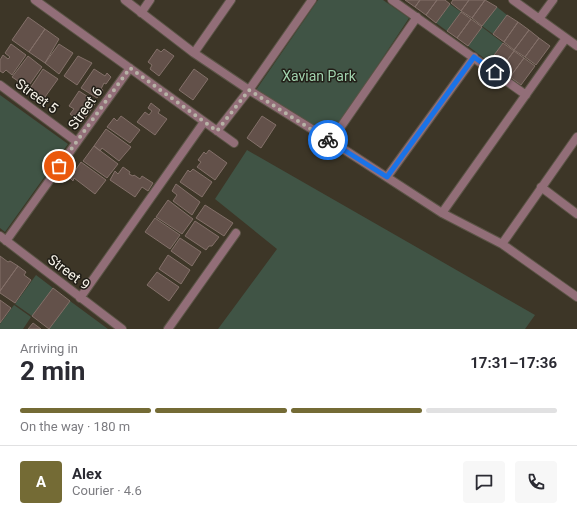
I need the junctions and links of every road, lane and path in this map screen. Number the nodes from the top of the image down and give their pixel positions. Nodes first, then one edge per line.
1 (35, 0) edge
2 (125, 0) edge
3 (150, 0) edge
4 (230, 0) edge
5 (312, 0) edge
6 (393, 0) edge
7 (512, 0) edge
8 (553, 0) edge
9 (141, 13) junction
10 (417, 17) junction
11 (539, 19) junction
12 (566, 38) junction
13 (577, 46) edge
14 (194, 53) junction
15 (474, 57) junction
16 (130, 68) junction
17 (0, 85) edge
18 (249, 90) junction
19 (526, 95) junction
20 (204, 122) junction
21 (217, 131) junction
22 (577, 137) edge
23 (331, 141) junction
24 (77, 142) junction
25 (234, 143) dead end
26 (387, 177) junction
27 (541, 187) junction
28 (442, 213) junction
29 (577, 214) edge
30 (236, 232) dead end
31 (3, 238) edge
32 (502, 244) junction
33 (577, 297) edge
34 (80, 298) junction
35 (122, 329) edge
36 (168, 329) edge

1 - 16 street
2 - 9 street
3 - 9 street
4 - 14 street
5 - 18 street
6 - 10 street
7 - 11 street
8 - 11 street
9 - 14 street
10 - 15 street
10 - 23 street
11 - 12 street
12 - 13 street
12 - 19 street
14 - 18 street
15 - 19 street
15 - 26 street
16 - 20 street
16 - 24 street, Street 6
17 - 24 street, Street 5
18 - 21 street
18 - 23 street
19 - 28 street
20 - 21 street
20 - 34 street
21 - 25 street
22 - 27 street
23 - 26 street
24 - 31 street, Street 6
26 - 28 street
27 - 29 street
27 - 32 street
28 - 32 street
30 - 36 street
31 - 34 street, Street 9
32 - 33 street
34 - 35 street, Street 9

